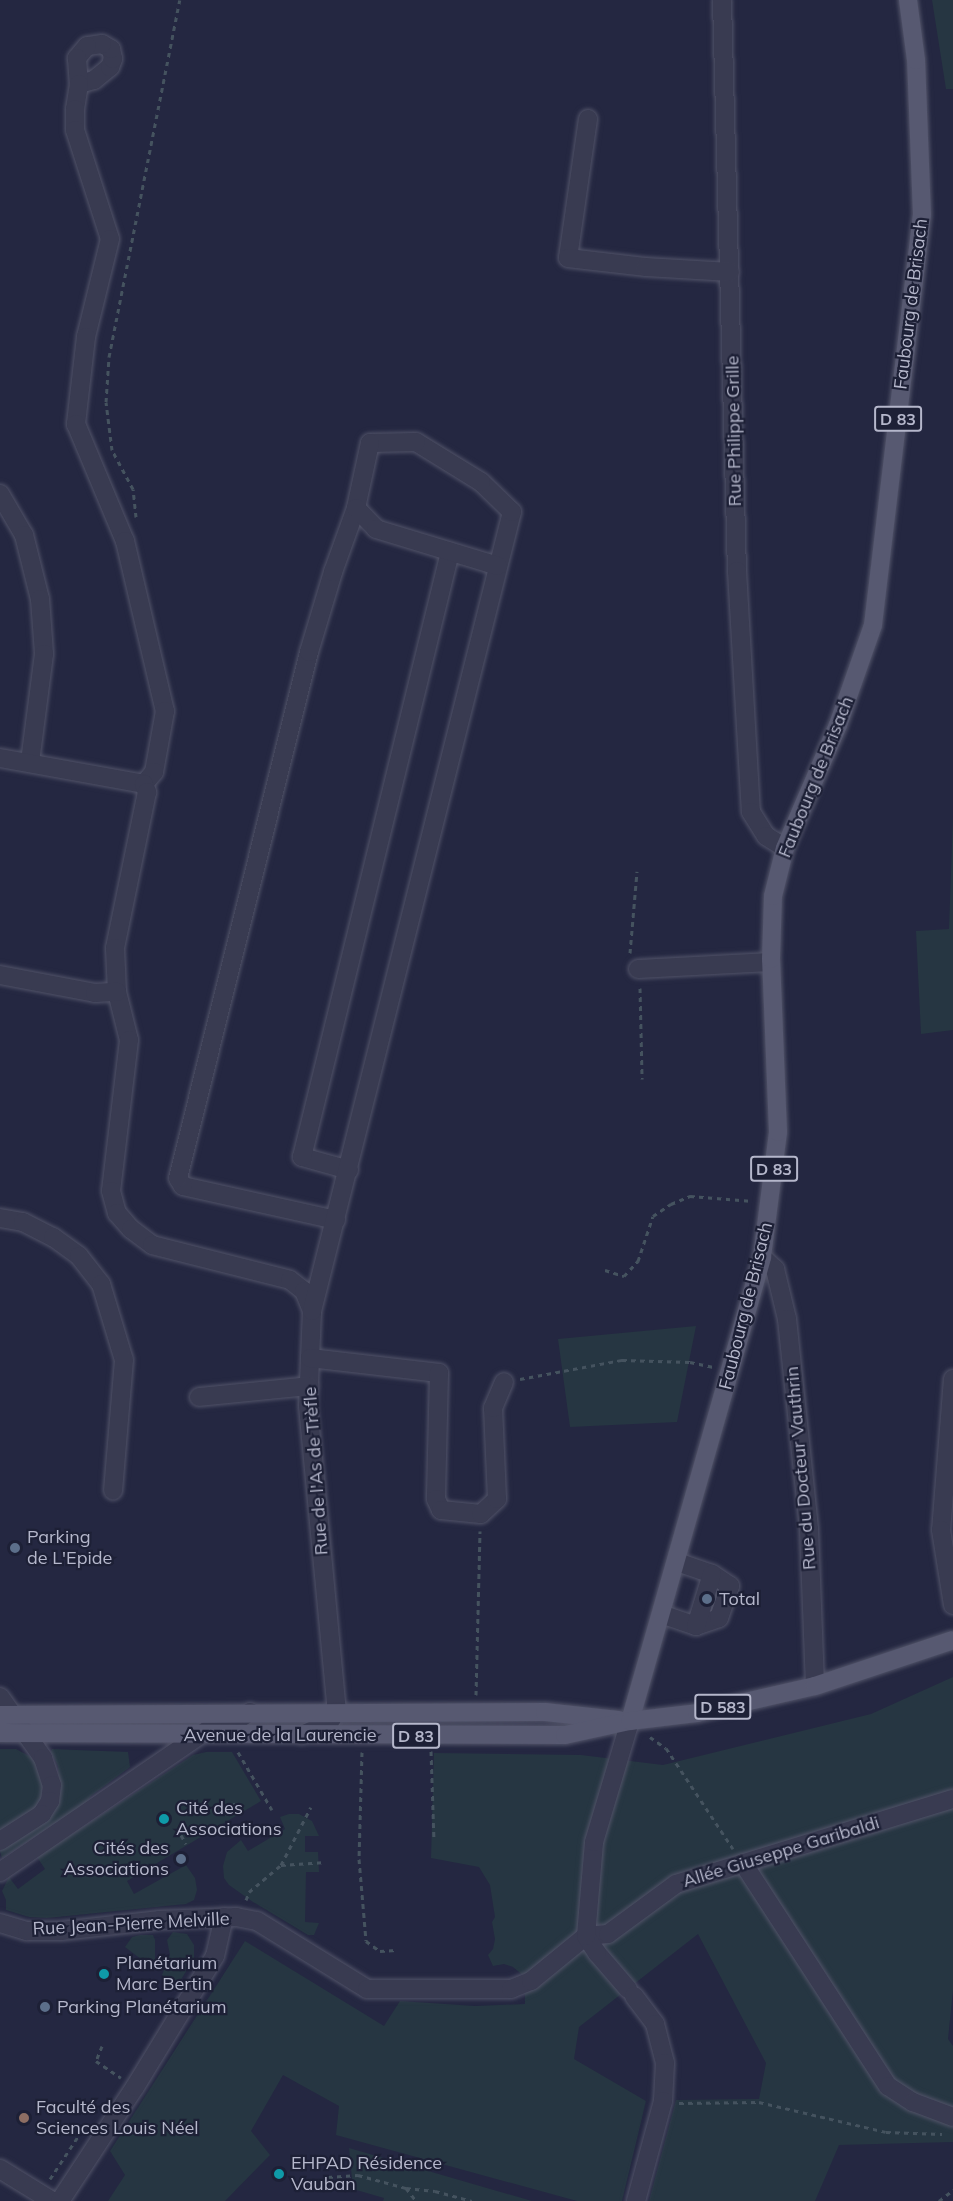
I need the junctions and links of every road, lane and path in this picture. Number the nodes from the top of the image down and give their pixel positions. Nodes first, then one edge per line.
1 (180, 0) edge
2 (722, 0) edge
3 (908, 0) edge
4 (79, 84) dead end
5 (588, 119) dead end
6 (730, 272) junction
7 (0, 494) edge
8 (356, 508) junction
9 (125, 541) junction
10 (450, 552) junction
11 (498, 566) junction
12 (0, 758) edge
13 (30, 762) junction
14 (144, 784) junction
15 (784, 848) junction
16 (637, 871) dead end
17 (771, 962) junction
18 (638, 969) junction
19 (0, 975) edge
20 (117, 992) junction
21 (642, 1079) dead end
22 (349, 1170) junction
23 (771, 1202) junction
24 (0, 1218) edge
25 (336, 1220) junction
26 (762, 1257) junction
27 (605, 1270) dead end
28 (312, 1311) junction
29 (310, 1358) junction
30 (690, 1362) dead end
31 (953, 1379) edge
32 (504, 1382) joint
33 (309, 1386) junction
34 (199, 1397) dead end
35 (113, 1491) dead end
36 (481, 1514) junction
37 (677, 1562) junction
38 (953, 1605) edge
39 (661, 1614) junction
40 (953, 1640) edge
41 (815, 1686) junction
42 (0, 1698) edge
43 (250, 1712) junction
44 (337, 1712) junction
45 (476, 1712) junction
46 (7, 1714) edge
47 (630, 1721) junction
48 (26, 1732) junction
49 (0, 1733) edge
50 (201, 1734) junction
51 (301, 1736) junction
52 (364, 1736) junction
53 (236, 1749) dead end
54 (420, 1750) dead end
55 (953, 1799) edge
56 (233, 1803) dead end
57 (311, 1807) dead end
58 (272, 1810) dead end
59 (239, 1812) dead end
60 (181, 1834) dead end
61 (434, 1840) dead end
62 (0, 1841) edge
63 (186, 1844) dead end
64 (135, 1862) dead end
65 (326, 1862) dead end
66 (743, 1863) junction
67 (281, 1865) junction
68 (0, 1872) edge
69 (141, 1872) dead end
70 (230, 1917) junction
71 (0, 1923) edge
72 (586, 1936) junction
73 (396, 1950) dead end
74 (102, 2046) dead end
75 (110, 2071) dead end
76 (663, 2101) junction
77 (953, 2117) edge
78 (937, 2134) dead end
79 (0, 2169) edge
80 (328, 2177) dead end
81 (406, 2188) junction
82 (953, 2190) edge
83 (52, 2201) edge
84 (60, 2201) edge
85 (416, 2201) edge
86 (472, 2201) edge
87 (636, 2201) edge
88 (939, 2201) edge

1 - 9 path
2 - 6 street, Rue Philippe Grille
3 - 15 main road, Faubourg de Brisach / D 83
4 - 9 street
5 - 6 street
6 - 15 street, Rue Philippe Grille
7 - 13 street
8 - 10 street
8 - 11 street, Rue de l'As de Trèfle
8 - 25 street
9 - 14 street
10 - 11 street
10 - 22 street
11 - 22 street, Rue de l'As de Trèfle
12 - 13 street
13 - 14 street
14 - 20 street
15 - 17 main road, Faubourg de Brisach / D 83
16 - 18 path
17 - 18 street
17 - 23 main road, Faubourg de Brisach / D 83
18 - 21 path
19 - 20 street
20 - 28 street
22 - 25 street, Rue de l'As de Trèfle
23 - 26 main road, Faubourg de Brisach / D 83
23 - 27 path
24 - 35 street
25 - 28 street, Rue de l'As de Trèfle
26 - 37 main road, Faubourg de Brisach / D 83
26 - 41 street, Rue du Docteur Vauthrin
28 - 29 street, Rue de l'As de Trèfle
29 - 33 street, Rue de l'As de Trèfle
29 - 36 street
30 - 32 path
31 - 38 street
32 - 36 street
33 - 34 street
33 - 44 street, Rue de l'As de Trèfle
36 - 45 path
37 - 39 main road, Faubourg de Brisach / D 83
37 - 39 street
39 - 47 main road, Faubourg de Brisach / D 83
40 - 41 main road, Avenue de la Laurencie / D 583
41 - 47 main road, Avenue de la Laurencie / D 583
42 - 46 street
43 - 44 main road, Avenue de la Laurencie / D 83
43 - 46 main road, Avenue de la Laurencie / D 83
43 - 50 street
44 - 45 main road, Avenue de la Laurencie / D 83
44 - 51 street
45 - 47 main road, Avenue de la Laurencie / D 83
46 - 48 street
47 - 52 main road, Avenue de la Laurencie / D 83
47 - 66 path
47 - 72 street
48 - 49 main road, Avenue de la Laurencie / D 83
48 - 50 main road, Avenue de la Laurencie / D 83
48 - 62 street
50 - 51 main road, Avenue de la Laurencie / D 83
50 - 68 street
51 - 52 main road, Avenue de la Laurencie / D 83
52 - 73 path
53 - 58 path
54 - 61 path
55 - 66 street, Allée Giuseppe Garibaldi
56 - 59 path
57 - 67 path
60 - 63 path
64 - 69 path
65 - 67 path
66 - 72 street, Allée Giuseppe Garibaldi
66 - 77 street
67 - 70 path
70 - 71 street, Rue Jean-Pierre Melville
70 - 72 street, Rue Jean-Pierre Melville
70 - 84 street
72 - 76 street
74 - 75 path
76 - 78 path
76 - 87 street
79 - 83 street
80 - 81 path
81 - 85 path
81 - 86 path
82 - 88 path

